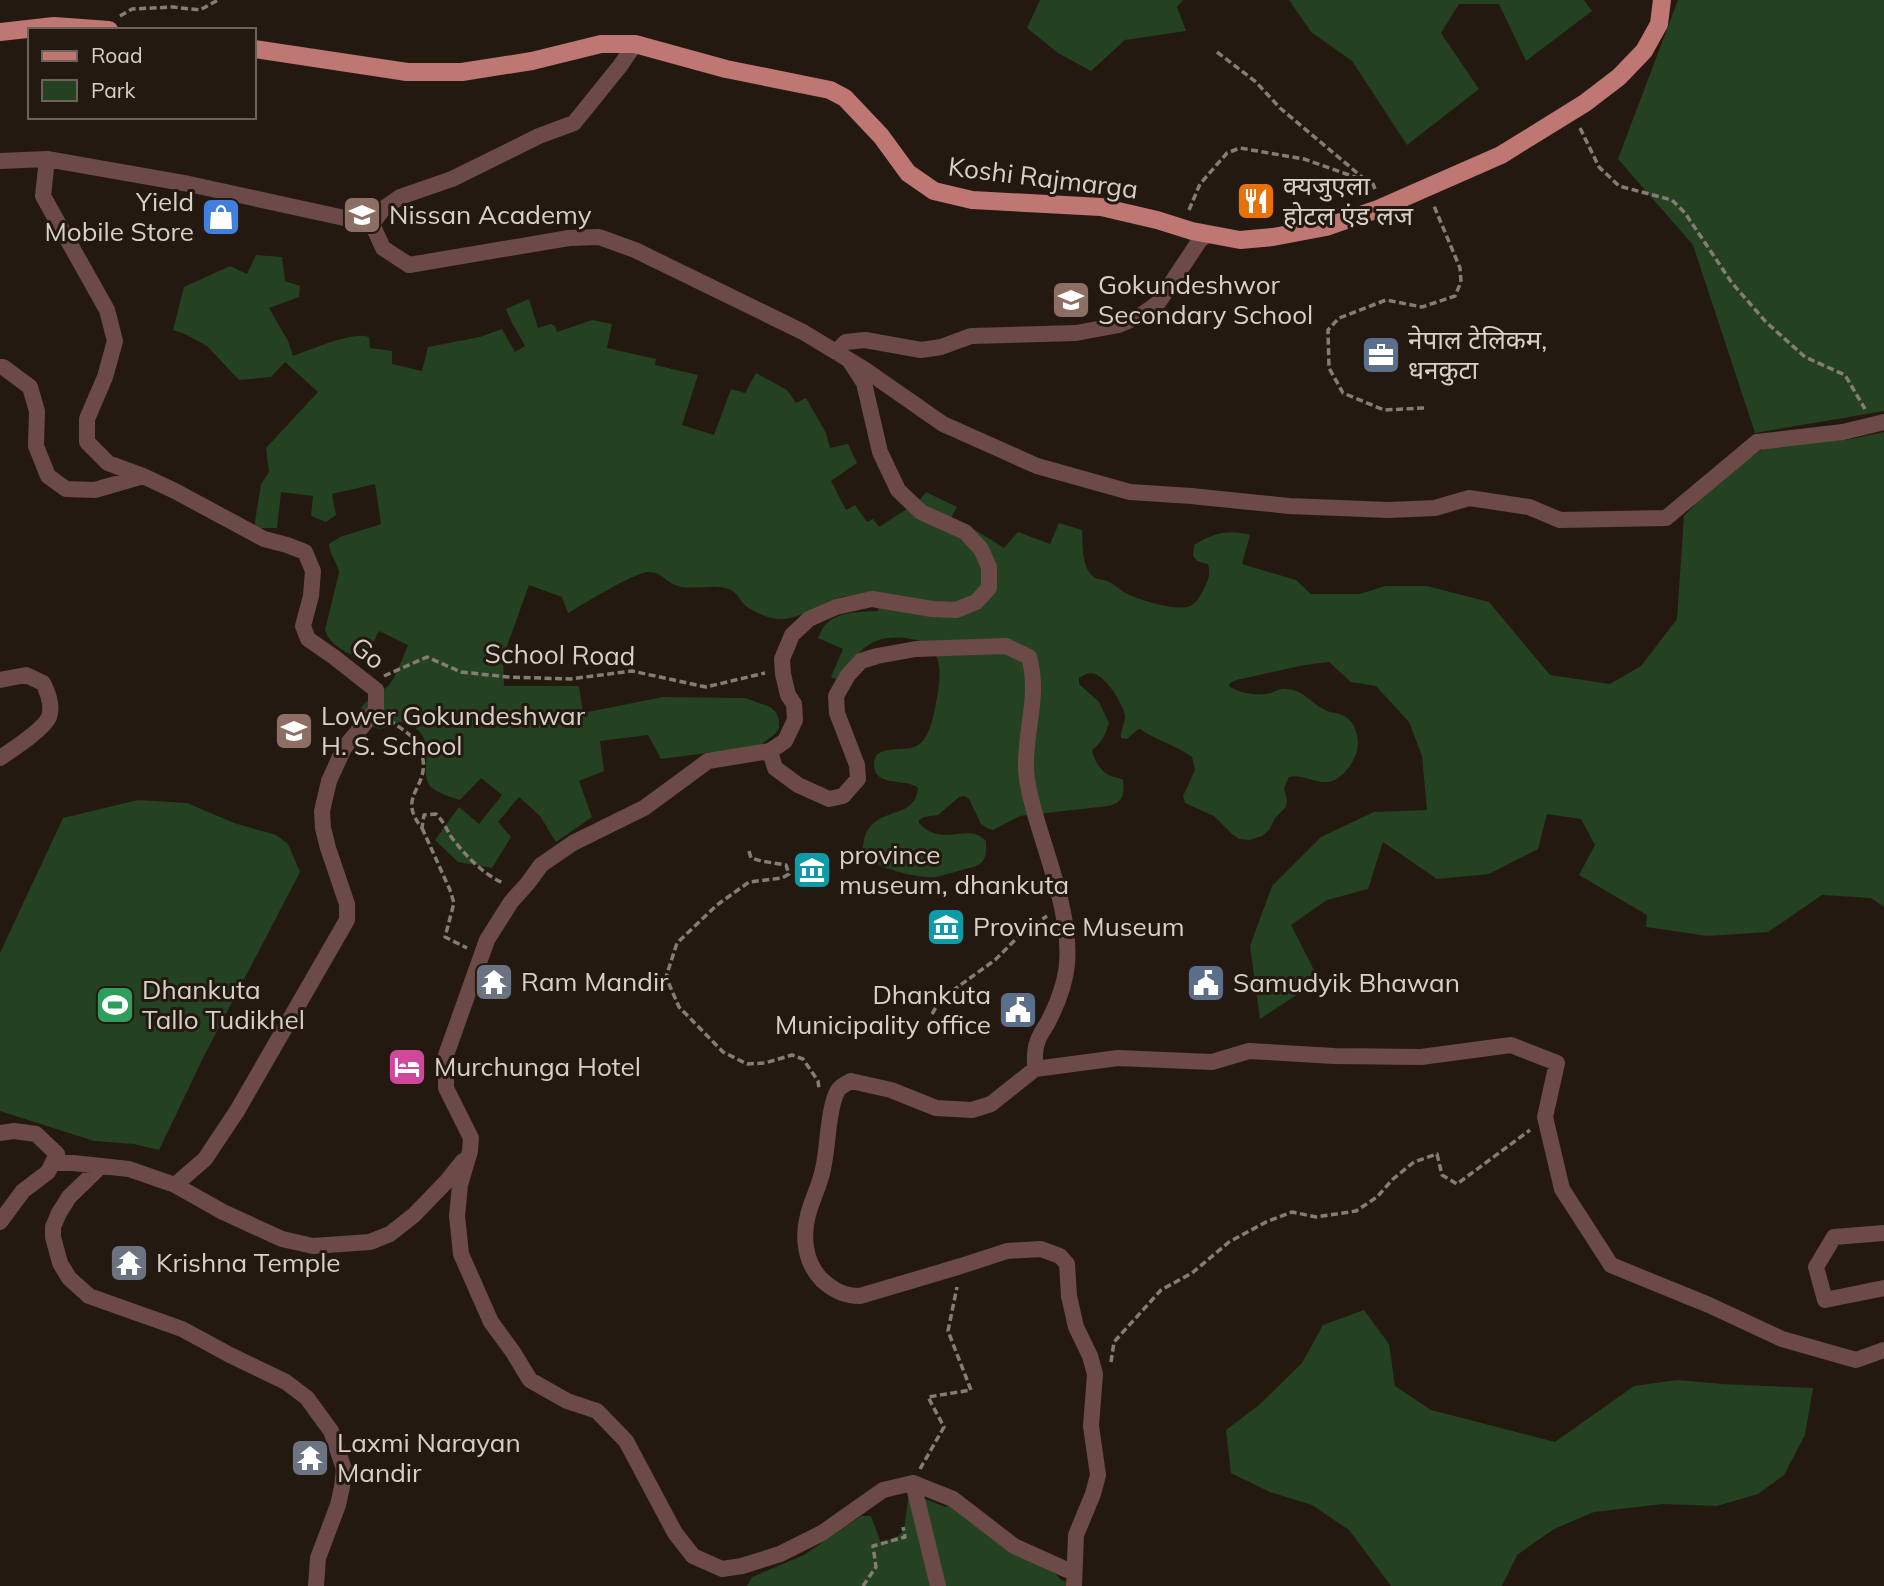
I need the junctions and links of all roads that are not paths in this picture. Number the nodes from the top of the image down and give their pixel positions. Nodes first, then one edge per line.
1 (1662, 0) edge
2 (36, 28) edge
3 (86, 28) edge
4 (28, 29) edge
5 (0, 32) edge
6 (635, 44) junction
7 (256, 50) edge
8 (47, 159) junction
9 (0, 161) edge
10 (372, 225) junction
11 (1208, 234) junction
12 (842, 356) junction
13 (0, 367) edge
14 (1879, 423) edge
15 (143, 476) junction
16 (0, 680) edge
17 (770, 751) junction
18 (0, 758) edge
19 (1035, 1069) junction
20 (0, 1133) edge
21 (471, 1151) junction
22 (101, 1166) junction
23 (51, 1168) junction
24 (175, 1185) junction
25 (0, 1222) edge
26 (1884, 1233) edge
27 (1884, 1288) edge
28 (1884, 1350) edge
29 (913, 1483) junction
30 (1074, 1580) edge
31 (316, 1586) edge
32 (938, 1586) edge

1 - 11 main road, Koshi Rajmarga
2 - 3 main road
4 - 5 main road
6 - 7 main road, Koshi Rajmarga
6 - 10 street
6 - 11 main road, Koshi Rajmarga
8 - 9 street
8 - 10 street
8 - 15 street
10 - 12 street
11 - 12 street
12 - 14 street
12 - 17 street
13 - 15 street
15 - 24 street, Go
16 - 18 street
17 - 19 street
17 - 21 street
19 - 28 street
19 - 30 street
20 - 23 street
21 - 24 street
21 - 29 street
22 - 23 street
22 - 24 street
22 - 31 street
23 - 25 street
26 - 27 street
29 - 30 street
29 - 32 street

